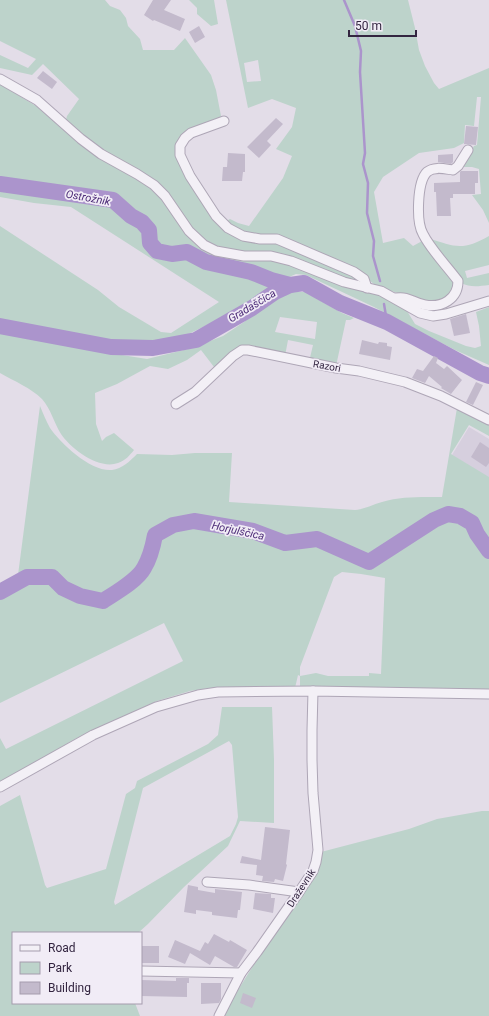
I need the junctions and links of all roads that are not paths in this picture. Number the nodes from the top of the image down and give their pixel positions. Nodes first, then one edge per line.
1 (0, 80) edge
2 (224, 121) dead end
3 (468, 150) dead end
4 (367, 288) junction
5 (396, 298) junction
6 (489, 301) edge
7 (176, 404) dead end
8 (489, 420) edge
9 (313, 691) junction
10 (489, 694) edge
11 (0, 787) edge
12 (207, 882) dead end
13 (299, 892) junction
14 (142, 971) edge
15 (241, 973) junction
16 (219, 1016) edge

1 - 4 street
2 - 4 street
3 - 5 street
4 - 5 street
5 - 6 street
7 - 8 street, Razori
9 - 10 street
9 - 11 street
9 - 13 street, Draževnik
12 - 13 street
13 - 15 street, Draževnik
14 - 15 street
15 - 16 street, Draževnik

